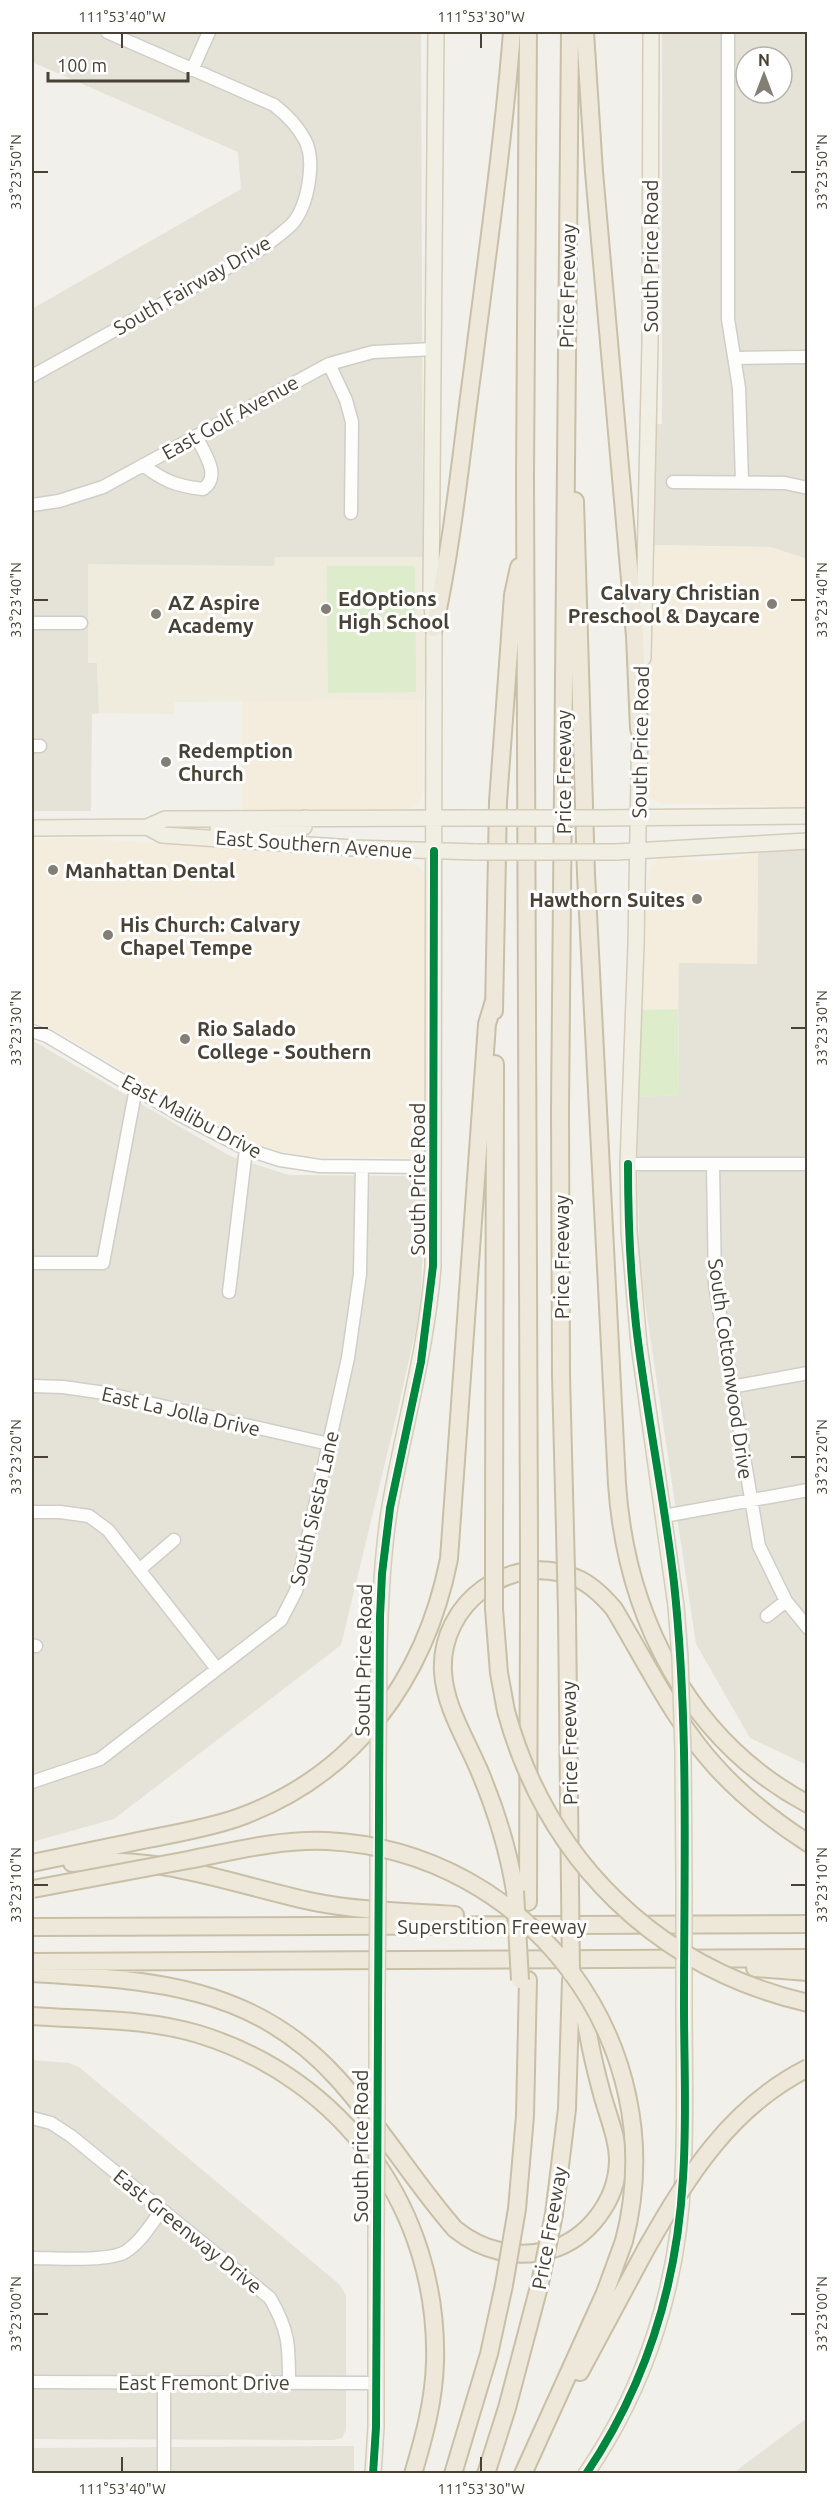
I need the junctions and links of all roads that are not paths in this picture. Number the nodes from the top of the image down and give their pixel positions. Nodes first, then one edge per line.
1 (107, 32) edge
2 (209, 32) edge
3 (436, 32) edge
4 (512, 32) edge
5 (528, 32) edge
6 (570, 32) edge
7 (585, 32) edge
8 (651, 32) edge
9 (728, 32) edge
10 (192, 70) junction
11 (434, 349) junction
12 (807, 357) edge
13 (734, 358) junction
14 (329, 364) junction
15 (32, 376) edge
16 (566, 411) junction
17 (196, 436) junction
18 (143, 465) junction
19 (742, 481) junction
20 (673, 482) dead end
21 (807, 488) edge
22 (32, 505) edge
23 (351, 513) dead end
24 (525, 543) junction
25 (32, 623) edge
26 (81, 624) dead end
27 (434, 628) junction
28 (639, 729) junction
29 (807, 816) edge
30 (638, 817) junction
31 (305, 818) junction
32 (433, 818) junction
33 (147, 827) junction
34 (32, 828) edge
35 (162, 835) junction
36 (807, 841) edge
37 (434, 851) junction
38 (638, 851) junction
39 (494, 1002) junction
40 (32, 1031) edge
41 (136, 1088) junction
42 (246, 1149) junction
43 (628, 1164) junction
44 (807, 1164) edge
45 (712, 1165) junction
46 (362, 1167) junction
47 (434, 1167) junction
48 (32, 1263) edge
49 (229, 1292) dead end
50 (807, 1373) edge
51 (32, 1386) edge
52 (731, 1387) junction
53 (329, 1444) junction
54 (807, 1490) edge
55 (750, 1501) junction
56 (32, 1512) edge
57 (664, 1516) junction
58 (174, 1540) dead end
59 (139, 1570) junction
60 (786, 1601) junction
61 (767, 1616) dead end
62 (807, 1628) edge
63 (217, 1669) junction
64 (32, 1782) edge
65 (807, 1804) edge
66 (807, 1843) edge
67 (32, 1863) edge
68 (32, 1868) edge
69 (32, 1889) edge
70 (522, 1897) junction
71 (807, 1924) edge
72 (606, 1926) junction
73 (32, 1927) edge
74 (807, 1958) edge
75 (662, 1959) junction
76 (32, 1962) edge
77 (807, 1972) edge
78 (32, 1973) edge
79 (576, 1978) junction
80 (807, 2004) edge
81 (32, 2016) edge
82 (807, 2068) edge
83 (32, 2118) edge
84 (162, 2210) junction
85 (32, 2258) edge
86 (164, 2381) junction
87 (32, 2382) edge
88 (289, 2382) junction
89 (376, 2383) junction
90 (542, 2434) junction
91 (164, 2474) edge
92 (373, 2474) edge
93 (413, 2474) edge
94 (453, 2474) edge
95 (486, 2474) edge
96 (523, 2474) edge
97 (586, 2474) edge

1 - 10 street, South Fairway Drive
2 - 10 street
3 - 11 main road, South Price Road
4 - 27 highway
5 - 24 highway, Price Freeway
6 - 16 highway, Price Freeway
7 - 28 highway
8 - 28 main road, South Price Road
9 - 13 street
10 - 15 street, South Fairway Drive
11 - 14 street, East Golf Avenue
11 - 27 main road, South Price Road
12 - 13 street
13 - 19 street
14 - 17 street, East Golf Avenue
14 - 23 street
16 - 65 highway
16 - 79 highway, Price Freeway, bridge
17 - 18 street, East Golf Avenue
17 - 18 street
18 - 22 street, East Golf Avenue
19 - 20 street
19 - 21 street
24 - 39 highway
24 - 70 highway, Price Freeway, bridge
25 - 26 street
27 - 32 main road, South Price Road
28 - 30 main road, South Price Road
29 - 30 main road, East Southern Avenue
30 - 32 main road, East Southern Avenue, bridge
30 - 38 main road, South Price Road
31 - 32 main road, East Southern Avenue
31 - 33 main road, East Southern Avenue
31 - 35 main road
32 - 37 main road, South Price Road
33 - 34 main road, East Southern Avenue
33 - 35 main road, East Southern Avenue
35 - 37 main road, East Southern Avenue
36 - 38 main road, East Southern Avenue
37 - 38 main road, East Southern Avenue, bridge
37 - 47 main road, South Price Road
38 - 43 main road, South Price Road
39 - 67 highway
39 - 80 highway, bridge
40 - 41 street, East Malibu Drive
41 - 42 street, East Malibu Drive
41 - 48 street
42 - 46 street, East Malibu Drive
42 - 49 street
43 - 45 street
43 - 57 main road, South Price Road
44 - 45 street
45 - 52 street, South Cottonwood Drive
46 - 47 street, East Malibu Drive
46 - 53 street, South Siesta Lane
47 - 89 main road, South Price Road, bridge
50 - 52 street
51 - 53 street, East La Jolla Drive
52 - 55 street, South Cottonwood Drive
53 - 63 street, South Siesta Lane
54 - 55 street
55 - 57 street
55 - 60 street, South Cottonwood Drive
56 - 59 street
57 - 97 main road, South Price Road, bridge
58 - 59 street
59 - 63 street
60 - 61 street
60 - 62 street, South Cottonwood Drive
63 - 64 street, South Siesta Lane
66 - 70 highway
68 - 72 highway
69 - 90 highway, bridge
70 - 94 highway, Price Freeway, bridge
71 - 72 highway, Superstition Freeway
72 - 73 highway, Superstition Freeway
74 - 75 highway, Superstition Freeway
75 - 76 highway, Superstition Freeway
75 - 77 highway
78 - 79 highway
79 - 95 highway, Price Freeway, bridge
81 - 93 highway
82 - 90 highway, bridge
83 - 84 street, East Greenway Drive
84 - 85 street
84 - 88 street, East Greenway Drive
86 - 87 street, East Fremont Drive
86 - 88 street, East Fremont Drive
86 - 91 street
88 - 89 street, East Fremont Drive
89 - 92 main road, South Price Road
90 - 96 highway

